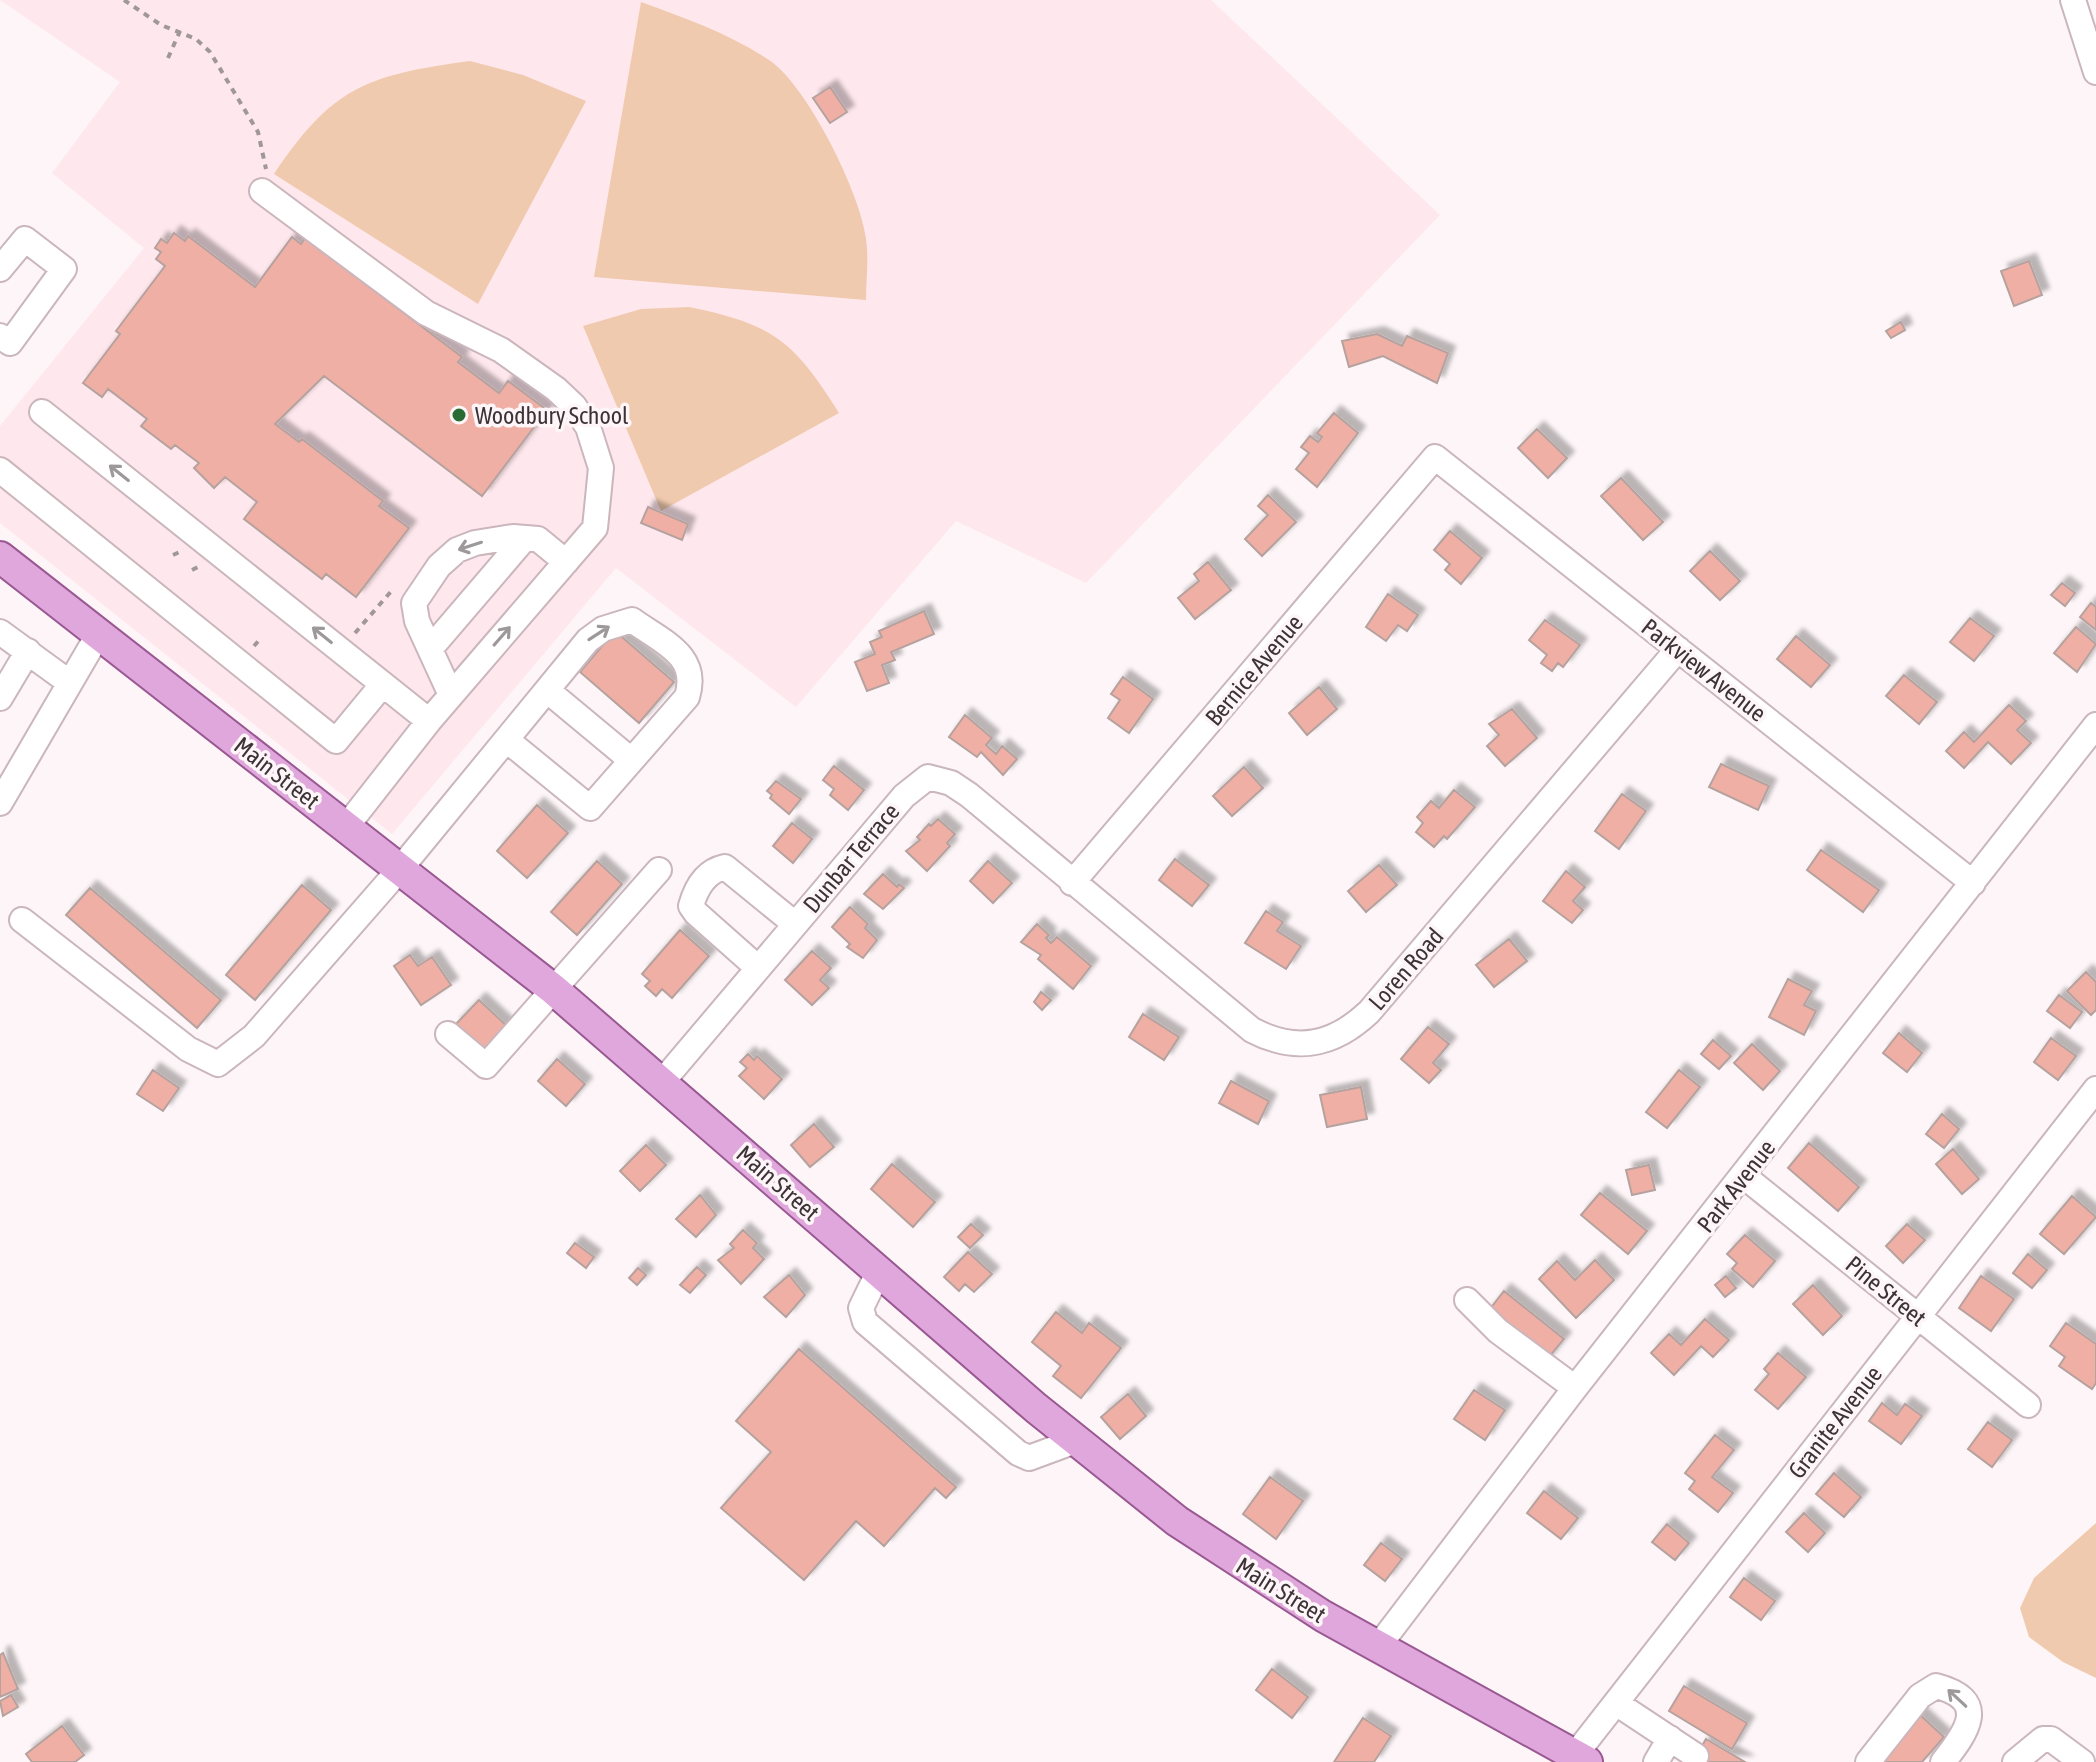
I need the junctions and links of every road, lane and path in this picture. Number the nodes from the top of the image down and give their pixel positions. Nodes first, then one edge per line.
1 (124, 0) edge
2 (2073, 0) edge
3 (180, 31) junction
4 (168, 58) dead end
5 (2096, 72) edge
6 (262, 191) joint
7 (0, 269) edge
8 (0, 336) edge
9 (42, 412) dead end
10 (1435, 457) joint
11 (0, 470) edge
12 (525, 538) junction
13 (0, 557) edge
14 (566, 562) junction
15 (394, 588) dead end
16 (0, 632) edge
17 (355, 633) dead end
18 (98, 635) junction
19 (430, 649) junction
20 (1678, 649) junction
21 (28, 651) junction
22 (70, 683) junction
23 (383, 684) junction
24 (548, 691) junction
25 (451, 695) junction
26 (0, 698) edge
27 (429, 721) junction
28 (2096, 725) edge
29 (508, 741) junction
30 (631, 760) junction
31 (2, 793) edge
32 (346, 827) junction
33 (400, 869) junction
34 (659, 870) dead end
35 (1072, 883) junction
36 (1973, 883) junction
37 (22, 920) dead end
38 (795, 924) junction
39 (758, 968) junction
40 (553, 989) junction
41 (448, 1034) dead end
42 (662, 1082) junction
43 (2096, 1089) edge
44 (1745, 1177) junction
45 (879, 1271) junction
46 (1467, 1300) dead end
47 (1918, 1316) junction
48 (1575, 1388) junction
49 (2028, 1405) dead end
50 (1075, 1441) junction
51 (1377, 1648) junction
52 (1616, 1703) junction
53 (1670, 1738) junction
54 (1696, 1756) dead end
55 (1570, 1757) edge
56 (1656, 1762) edge
57 (1868, 1762) edge
58 (1943, 1762) edge
59 (2015, 1762) edge
60 (2082, 1762) edge

1 - 3 path
2 - 5 street
3 - 4 path
3 - 6 path
6 - 14 street
7 - 8 street
23 -> 9 street
10 - 20 street, Parkview Avenue
10 - 35 street, Bernice Avenue
11 - 23 street
12 - 14 street
12 - 19 street
12 -> 19 street
13 - 18 main road, Main Street
25 -> 14 street
15 - 17 path
16 - 21 street
18 - 22 street
18 - 32 main road, Main Street
19 - 25 street
20 - 35 street, Loren Road
20 - 36 street, Parkview Avenue
21 - 22 street
21 - 26 street
22 - 31 street
23 - 27 street
24 - 29 street
24 - 30 street
24 -> 30 street
25 - 27 street
27 - 32 street
28 - 36 street, Park Avenue
29 - 30 street
29 - 33 street
32 - 33 main road, Main Street
33 - 37 street
33 - 40 main road, Main Street
34 - 40 street
35 - 38 street, Dunbar Terrace
36 - 44 street, Park Avenue
38 - 39 street, Dunbar Terrace
38 - 39 street
39 - 42 street, Dunbar Terrace
40 - 41 street
40 - 42 main road, Main Street
42 - 45 main road, Main Street
43 - 47 street, Granite Avenue
44 - 47 street, Pine Street
44 - 48 street, Park Avenue
45 - 50 main road, Main Street
45 - 50 street
46 - 48 street
47 - 49 street, Pine Street
47 - 52 street, Granite Avenue
48 - 51 street, Park Avenue
50 - 51 main road, Main Street
51 - 55 main road, Main Street
52 - 53 street
52 - 55 street, Granite Avenue
53 - 54 street
53 - 56 street
58 -> 57 street
59 - 60 street

